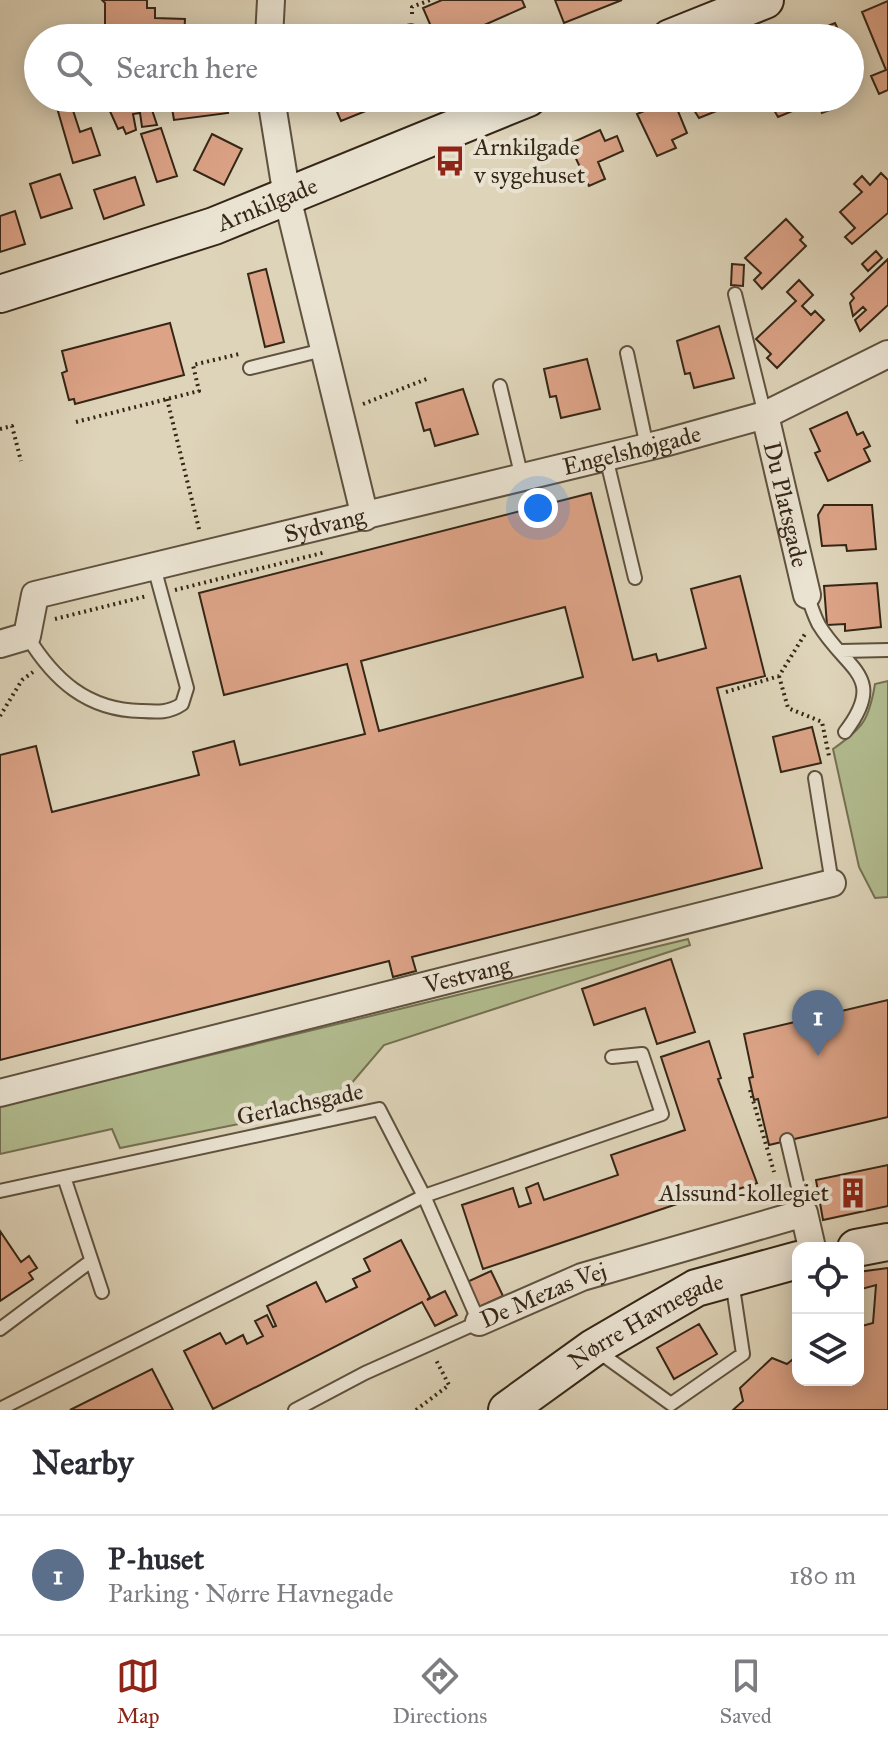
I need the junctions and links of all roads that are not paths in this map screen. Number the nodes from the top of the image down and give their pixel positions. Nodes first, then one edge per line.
1 (271, 0) edge
2 (765, 0) edge
3 (707, 10) edge
4 (270, 24) edge
5 (688, 24) edge
6 (273, 112) edge
7 (494, 112) edge
8 (287, 197) junction
9 (0, 294) edge
10 (735, 294) dead end
11 (323, 350) junction
12 (627, 353) dead end
13 (888, 354) edge
14 (250, 368) dead end
15 (500, 386) dead end
16 (765, 415) junction
17 (647, 447) junction
18 (606, 457) junction
19 (522, 478) junction
20 (365, 517) junction
21 (154, 567) junction
22 (635, 578) dead end
23 (807, 595) joint
24 (27, 636) junction
25 (0, 644) edge
26 (888, 650) edge
27 (841, 651) junction
28 (845, 732) road end
29 (815, 778) road end
30 (832, 883) joint
31 (612, 1057) dead end
32 (0, 1093) edge
33 (787, 1140) dead end
34 (64, 1177) junction
35 (0, 1191) edge
36 (424, 1196) junction
37 (804, 1213) junction
38 (811, 1242) edge
39 (888, 1242) edge
40 (864, 1246) edge
41 (91, 1261) junction
42 (792, 1261) edge
43 (731, 1275) junction
44 (102, 1292) dead end
45 (479, 1322) junction
46 (0, 1329) edge
47 (593, 1348) junction
48 (0, 1409) edge
49 (295, 1410) edge
50 (507, 1410) edge

1 - 4 street
2 - 3 street
3 - 5 street
6 - 8 street, Sydvang
7 - 8 street, Arnkilgade
8 - 9 street, Arnkilgade
8 - 11 street, Sydvang
10 - 16 lane
11 - 14 lane
11 - 20 street, Sydvang
12 - 17 lane
13 - 16 street, Engelshøjgade
15 - 19 lane
16 - 17 street, Engelshøjgade
16 - 23 street, Du Platsgade
17 - 18 street, Engelshøjgade
18 - 19 street, Engelshøjgade
18 - 22 lane
19 - 20 street, Engelshøjgade
20 - 21 street, Sydvang
21 - 24 street, Sydvang
21 - 24 lane
23 - 27 lane
24 - 25 street
26 - 27 lane
27 - 28 lane
29 - 30 lane, Vestvang
30 - 32 street, Vestvang
31 - 36 lane
33 - 37 lane
34 - 35 lane, Gerlachsgade
34 - 36 lane, Gerlachsgade
34 - 41 lane
36 - 45 lane, Gerlachsgade
36 - 48 lane
37 - 38 street
37 - 45 street, De Mezas Vej
39 - 40 street
41 - 44 lane
41 - 46 lane
42 - 43 street, Nørre Havnegade
43 - 47 street, Nørre Havnegade
43 - 47 lane
45 - 49 lane, De Mezas Vej
47 - 50 street, Nørre Havnegade

